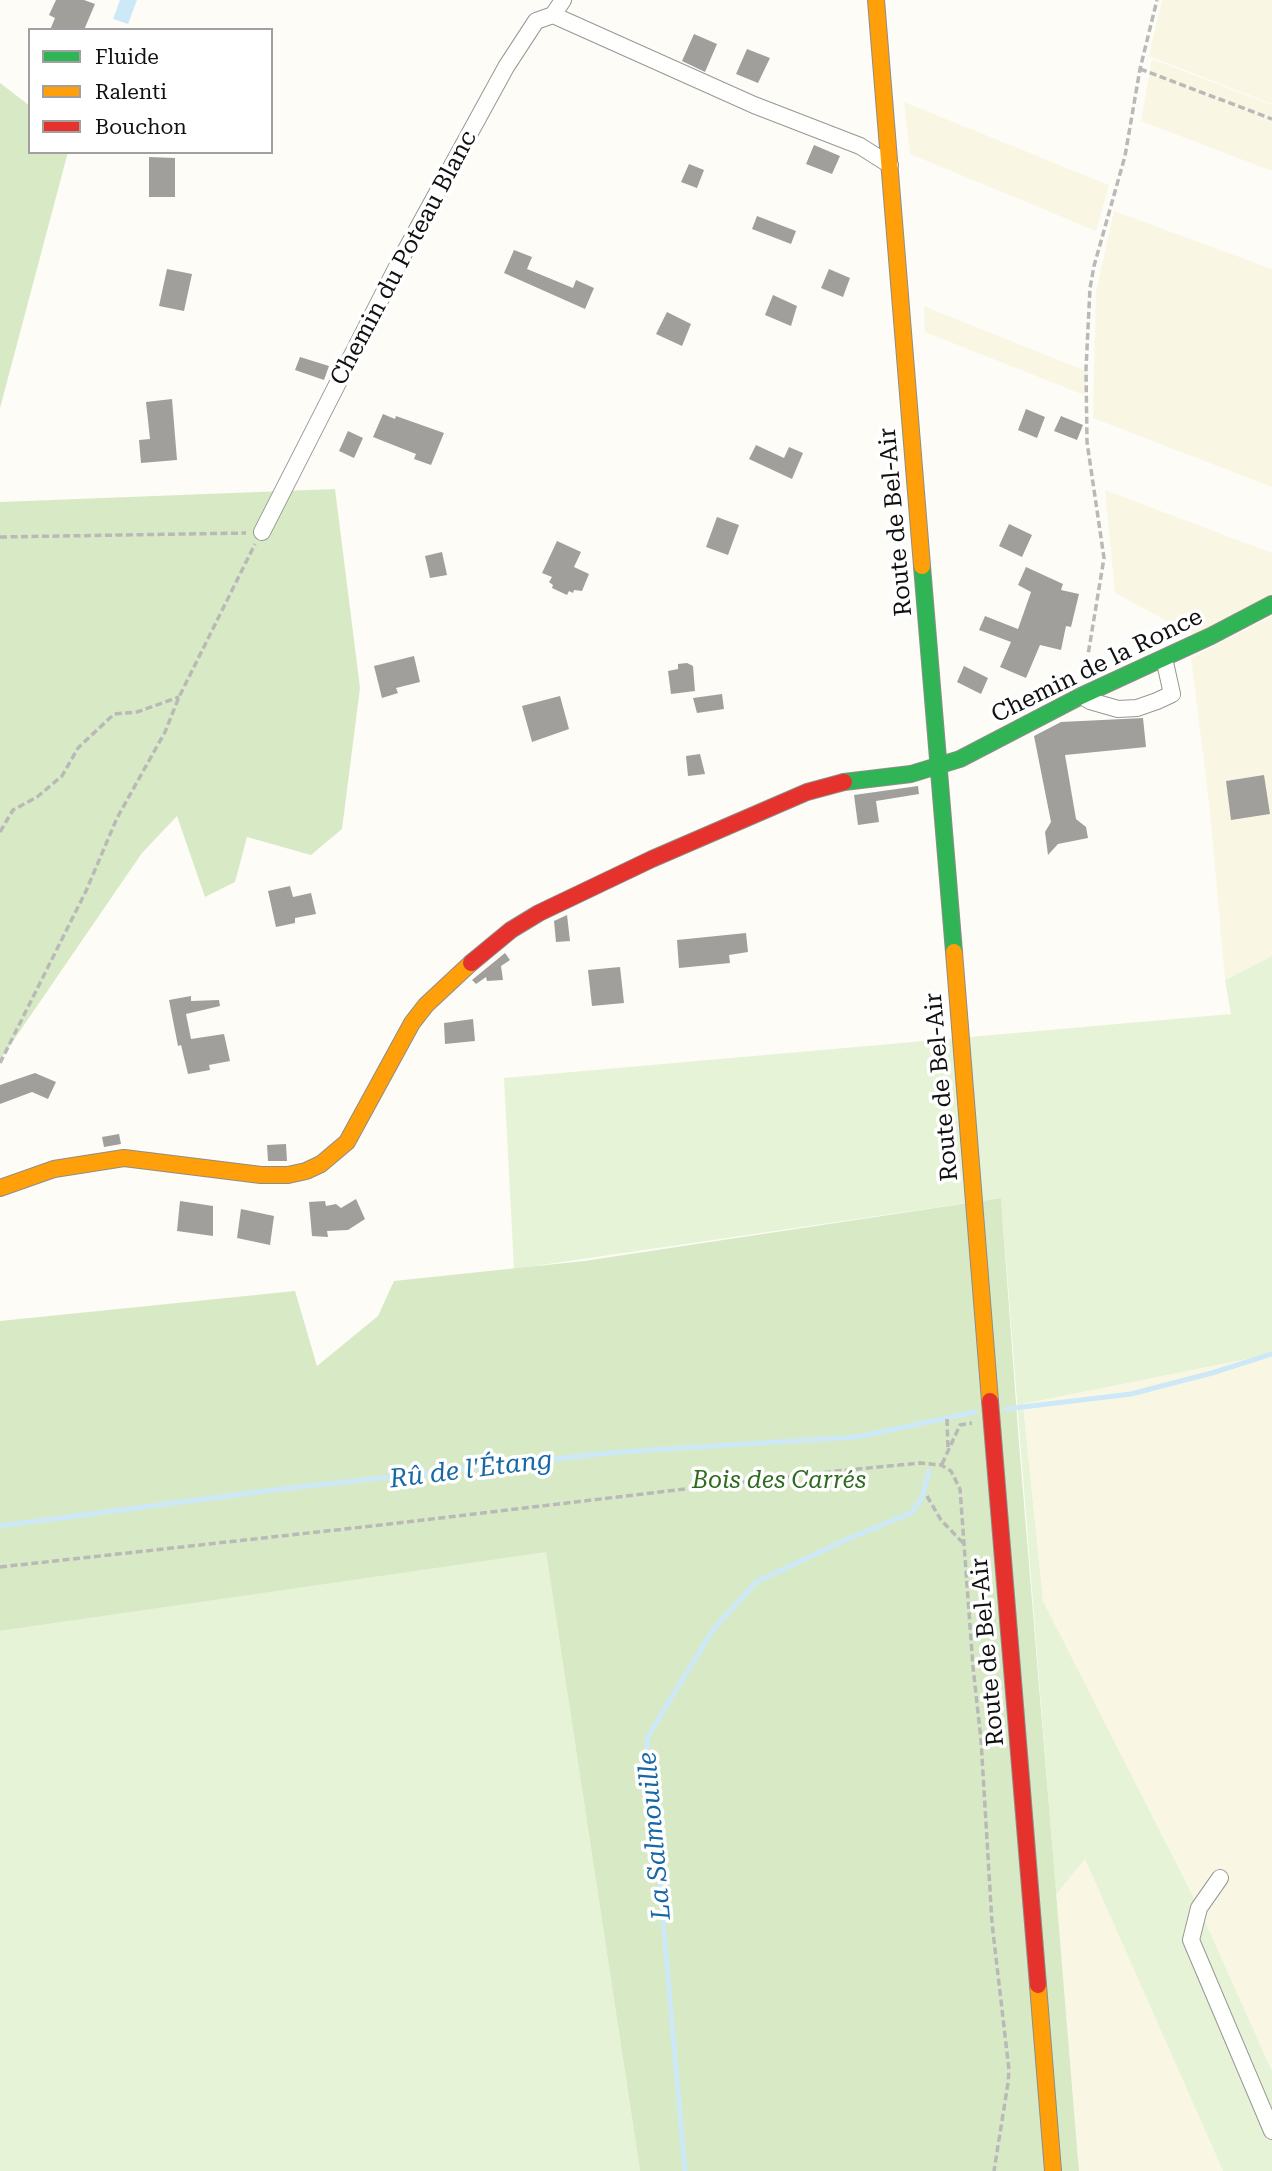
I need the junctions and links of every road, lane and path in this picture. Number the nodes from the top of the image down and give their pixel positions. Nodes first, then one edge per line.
1 (564, 0) edge
2 (877, 0) edge
3 (1157, 0) edge
4 (553, 15) junction
5 (1140, 69) junction
6 (1272, 119) edge
7 (890, 165) junction
8 (261, 532) junction
9 (0, 537) edge
10 (1272, 604) edge
11 (1164, 658) junction
12 (1081, 696) junction
13 (179, 697) junction
14 (940, 766) junction
15 (0, 832) edge
16 (0, 1063) edge
17 (0, 1188) edge
18 (947, 1419) dead end
19 (960, 1425) dead end
20 (948, 1451) junction
21 (942, 1465) junction
22 (927, 1496) dead end
23 (964, 1544) junction
24 (0, 1567) edge
25 (1220, 1878) dead end
26 (1272, 2131) edge
27 (994, 2171) edge
28 (1053, 2171) edge

1 - 4 street, Chemin du Poteau Blanc
2 - 7 main road, Route de Bel-Air
3 - 5 path
4 - 7 street
4 - 8 street, Chemin du Poteau Blanc
5 - 6 path
5 - 12 path
7 - 14 main road, Route de Bel-Air
8 - 9 path
8 - 13 path
10 - 11 main road, Chemin de la Ronce
11 - 12 main road, Chemin de la Ronce
11 - 12 street
12 - 14 main road, Chemin de la Ronce
13 - 15 path
13 - 16 path
14 - 17 main road, Chemin de la Ronce
14 - 28 main road, Route de Bel-Air
18 - 20 path
19 - 20 path
20 - 21 path
21 - 23 path
21 - 24 path
22 - 23 path
23 - 27 path
25 - 26 street

